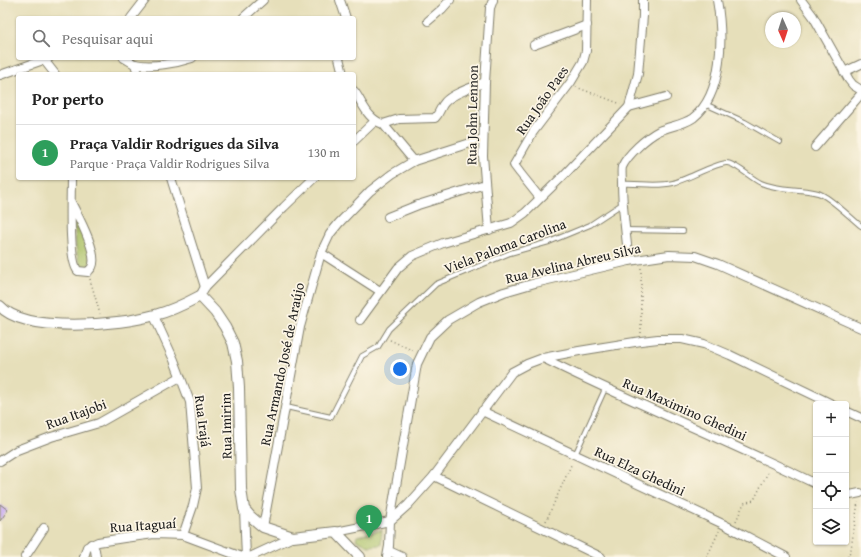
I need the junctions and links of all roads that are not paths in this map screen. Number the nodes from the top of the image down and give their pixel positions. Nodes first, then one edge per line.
1 (145, 0) edge
2 (263, 0) edge
3 (340, 0) edge
4 (450, 0) edge
5 (493, 0) edge
6 (587, 0) edge
7 (643, 0) edge
8 (717, 0) edge
9 (801, 0) edge
10 (133, 16) edge
11 (246, 16) edge
12 (345, 16) edge
13 (428, 20) dead end
14 (587, 25) junction
15 (534, 45) dead end
16 (43, 60) edge
17 (47, 60) edge
18 (128, 60) edge
19 (183, 60) edge
20 (340, 60) edge
21 (135, 64) junction
22 (861, 64) edge
23 (54, 72) edge
24 (137, 72) edge
25 (342, 72) edge
26 (844, 72) junction
27 (0, 75) edge
28 (485, 82) junction
29 (861, 90) edge
30 (356, 94) edge
31 (861, 94) edge
32 (666, 97) dead end
33 (705, 104) junction
34 (629, 107) junction
35 (379, 123) junction
36 (483, 139) junction
37 (356, 140) edge
38 (780, 142) dead end
39 (815, 147) dead end
40 (414, 161) junction
41 (71, 180) edge
42 (172, 180) edge
43 (312, 180) edge
44 (484, 184) junction
45 (622, 184) junction
46 (540, 198) junction
47 (72, 204) junction
48 (622, 204) junction
49 (388, 217) dead end
50 (861, 226) edge
51 (489, 230) junction
52 (625, 230) junction
53 (683, 231) dead end
54 (321, 252) junction
55 (629, 261) junction
56 (380, 291) junction
57 (202, 292) junction
58 (2, 310) edge
59 (154, 316) junction
60 (360, 320) dead end
61 (861, 328) edge
62 (543, 358) junction
63 (180, 377) junction
64 (605, 389) junction
65 (826, 401) edge
66 (285, 407) junction
67 (482, 411) junction
68 (849, 412) edge
69 (861, 418) edge
70 (576, 456) junction
71 (0, 461) edge
72 (434, 476) junction
73 (813, 483) edge
74 (861, 492) edge
75 (849, 495) edge
76 (244, 509) junction
77 (390, 521) junction
78 (263, 527) junction
79 (44, 528) dead end
80 (336, 532) junction
81 (184, 534) junction
82 (293, 537) junction
83 (91, 544) junction
84 (388, 554) edge
85 (357, 556) edge
86 (25, 557) edge
87 (84, 557) edge
88 (96, 557) edge
89 (242, 557) edge
90 (246, 557) edge
91 (250, 557) edge
92 (402, 557) edge
93 (601, 557) edge
94 (786, 557) edge

1 - 10 street
2 - 11 street
3 - 12 street
4 - 13 street
5 - 28 street, Rua John Lennon
6 - 14 street, Rua João Paes
7 - 34 street
8 - 33 street
9 - 26 street
14 - 15 street
14 - 46 street, Rua João Paes
16 - 27 street
17 - 23 street
18 - 21 street
19 - 21 street
20 - 25 street
21 - 24 street
22 - 26 street
26 - 29 street
28 - 35 street
28 - 36 street, Rua John Lennon
30 - 35 street
31 - 39 street
32 - 34 street
33 - 38 lane
33 - 45 street
34 - 46 street
35 - 37 street
35 - 40 street
36 - 40 street, Rua Armando José de Araújo
36 - 44 street, Rua John Lennon
40 - 54 street, Rua Armando José de Araújo
41 - 47 street
42 - 57 street
43 - 57 street
44 - 49 street
44 - 51 street, Rua John Lennon
45 - 48 street
45 - 50 lane
46 - 51 street
47 - 47 street
48 - 52 street
48 - 66 lane, Viela Paloma Carolina
51 - 56 street
52 - 53 lane
52 - 55 street
54 - 56 street
54 - 66 street, Rua Armando José de Araújo
55 - 61 street, Rua Avelina Abreu Silva
55 - 77 street, Rua Avelina Abreu Silva
56 - 60 street
57 - 59 street
57 - 76 street, Rua Imirim
58 - 59 street
59 - 63 street, Rua Irajá
62 - 64 street, Rua Maximino Ghedini
62 - 65 street
62 - 67 street
63 - 71 street, Rua Itajobi
63 - 81 street, Rua Irajá
64 - 70 lane
64 - 73 street, Rua Maximino Ghedini
66 - 78 street, Rua Armando José de Araújo
67 - 70 street, Rua Elza Ghedini
67 - 72 street
68 - 69 street
70 - 94 street, Rua Elza Ghedini
72 - 77 street
72 - 93 street
74 - 75 street
76 - 78 street
76 - 90 street
77 - 80 street
77 - 84 street, Rua Avelina Abreu Silva
78 - 82 street
79 - 86 street
80 - 82 street
80 - 85 street
81 - 83 street, Rua Itaguaí
81 - 89 street, Rua Itaguaí
82 - 91 street
83 - 87 street
83 - 88 street, Rua Itaguaí
84 - 92 street

